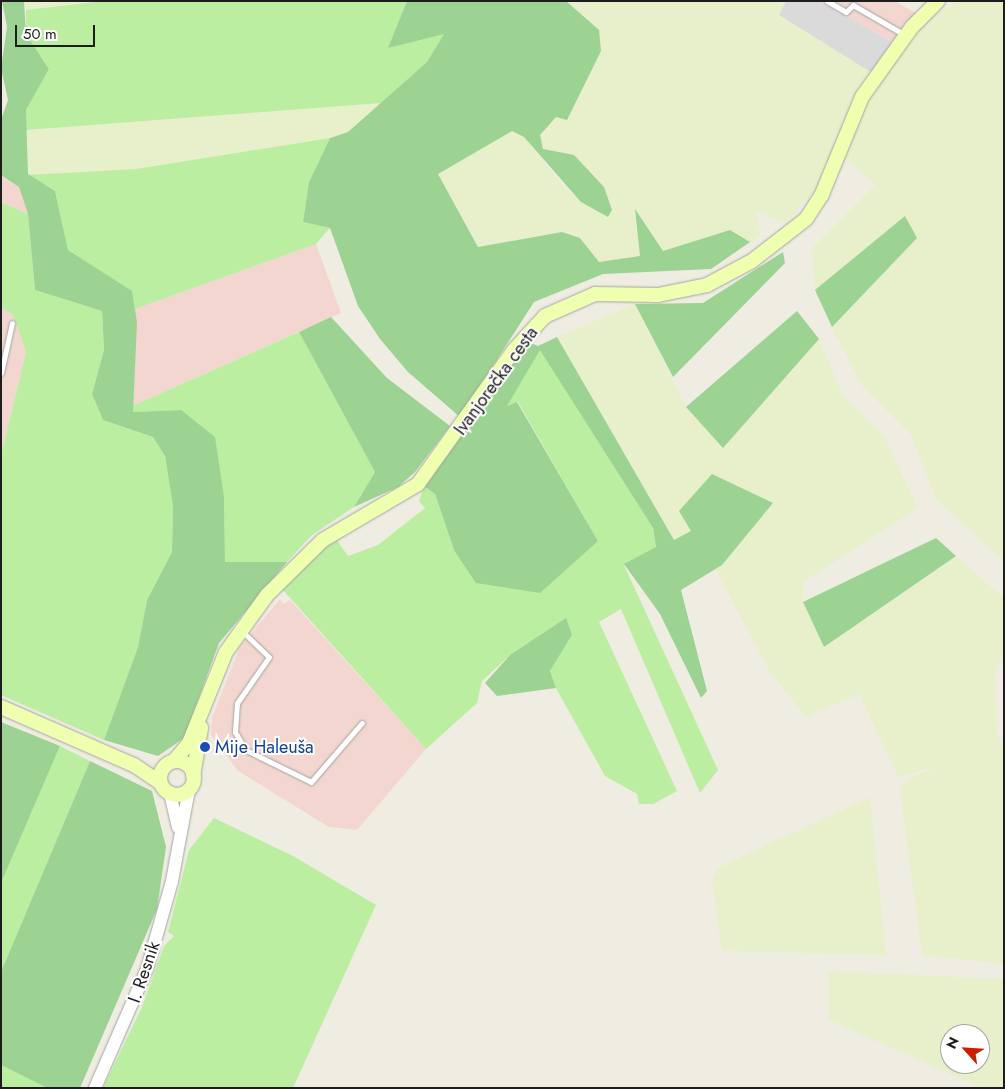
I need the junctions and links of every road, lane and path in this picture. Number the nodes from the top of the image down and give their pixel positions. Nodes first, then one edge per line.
1 (827, 1) edge
2 (938, 1) edge
3 (906, 35) junction
4 (12, 323) dead end
5 (1, 373) edge
6 (240, 629) junction
7 (204, 704) junction
8 (1, 707) edge
9 (362, 723) dead end
10 (171, 762) junction
11 (134, 765) junction
12 (193, 776) junction
13 (165, 788) junction
14 (188, 790) junction
15 (178, 851) junction
16 (95, 1088) edge

1 - 3 lane
2 - 3 main road, Ivanjorečka cesta
3 - 6 main road, Ivanjorečka cesta
4 - 5 lane
6 - 7 main road, Ivanjorečka cesta
6 - 9 lane
7 - 10 main road, Ivanjorečka cesta
7 - 12 main road, Ivanjorečka cesta
8 - 11 main road
10 - 11 main road
10 - 12 main road
10 - 13 main road
11 - 13 main road
12 - 14 main road
13 - 14 main road
13 - 15 street, I. Resnik
14 - 15 street, I. Resnik
15 - 16 street, I. Resnik

